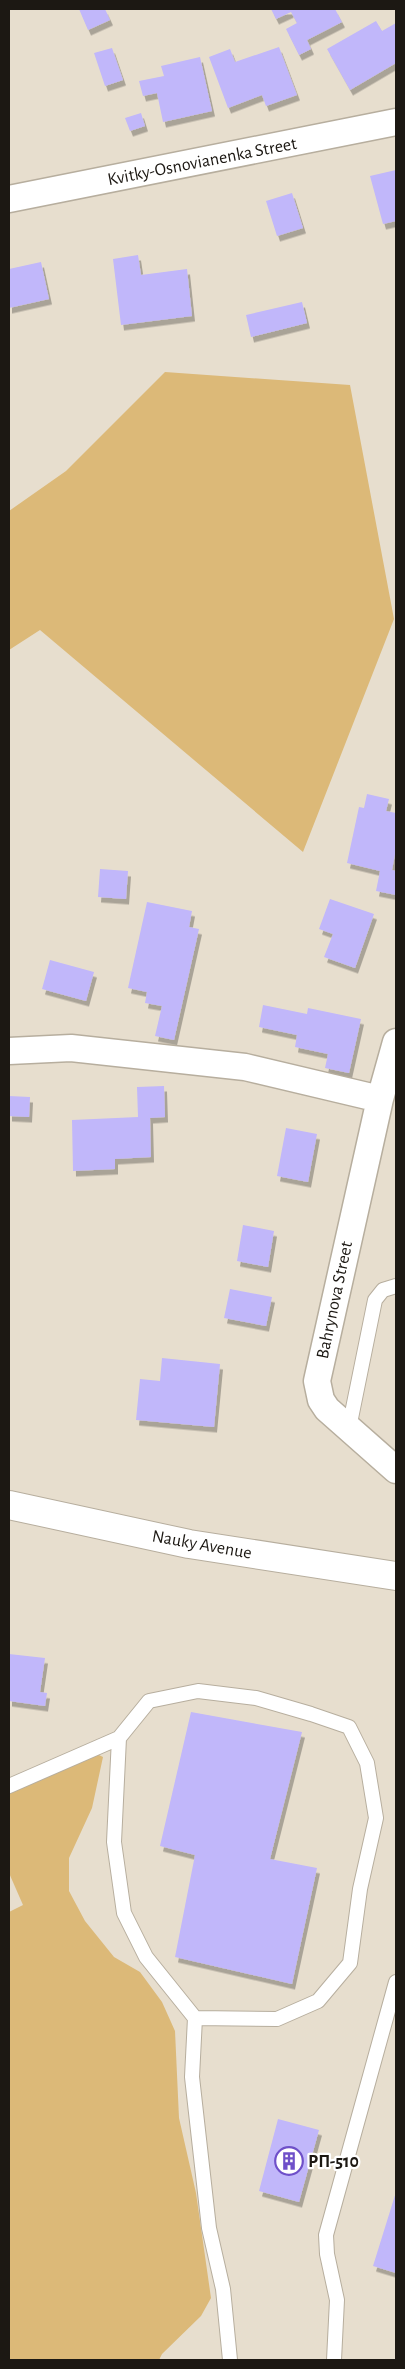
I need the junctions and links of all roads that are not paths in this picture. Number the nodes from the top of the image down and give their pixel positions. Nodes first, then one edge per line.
1 (396, 122) edge
2 (9, 199) edge
3 (396, 1042) edge
4 (9, 1051) edge
5 (380, 1099) junction
6 (396, 1286) edge
7 (349, 1428) junction
8 (396, 1470) edge
9 (9, 1505) edge
10 (396, 1576) edge
11 (119, 1738) junction
12 (9, 1786) edge
13 (396, 1984) edge
14 (195, 2018) junction
15 (230, 2360) edge
16 (334, 2360) edge

1 - 2 street, Kvitky-Osnovianenka Street
3 - 5 street, Bahrynova Street
4 - 5 street
5 - 7 street, Bahrynova Street
6 - 7 lane
7 - 8 street, Bahrynova Street
9 - 10 main road, Nauky Avenue
11 - 12 lane
11 - 14 lane
11 - 14 lane
13 - 16 lane
14 - 15 lane

